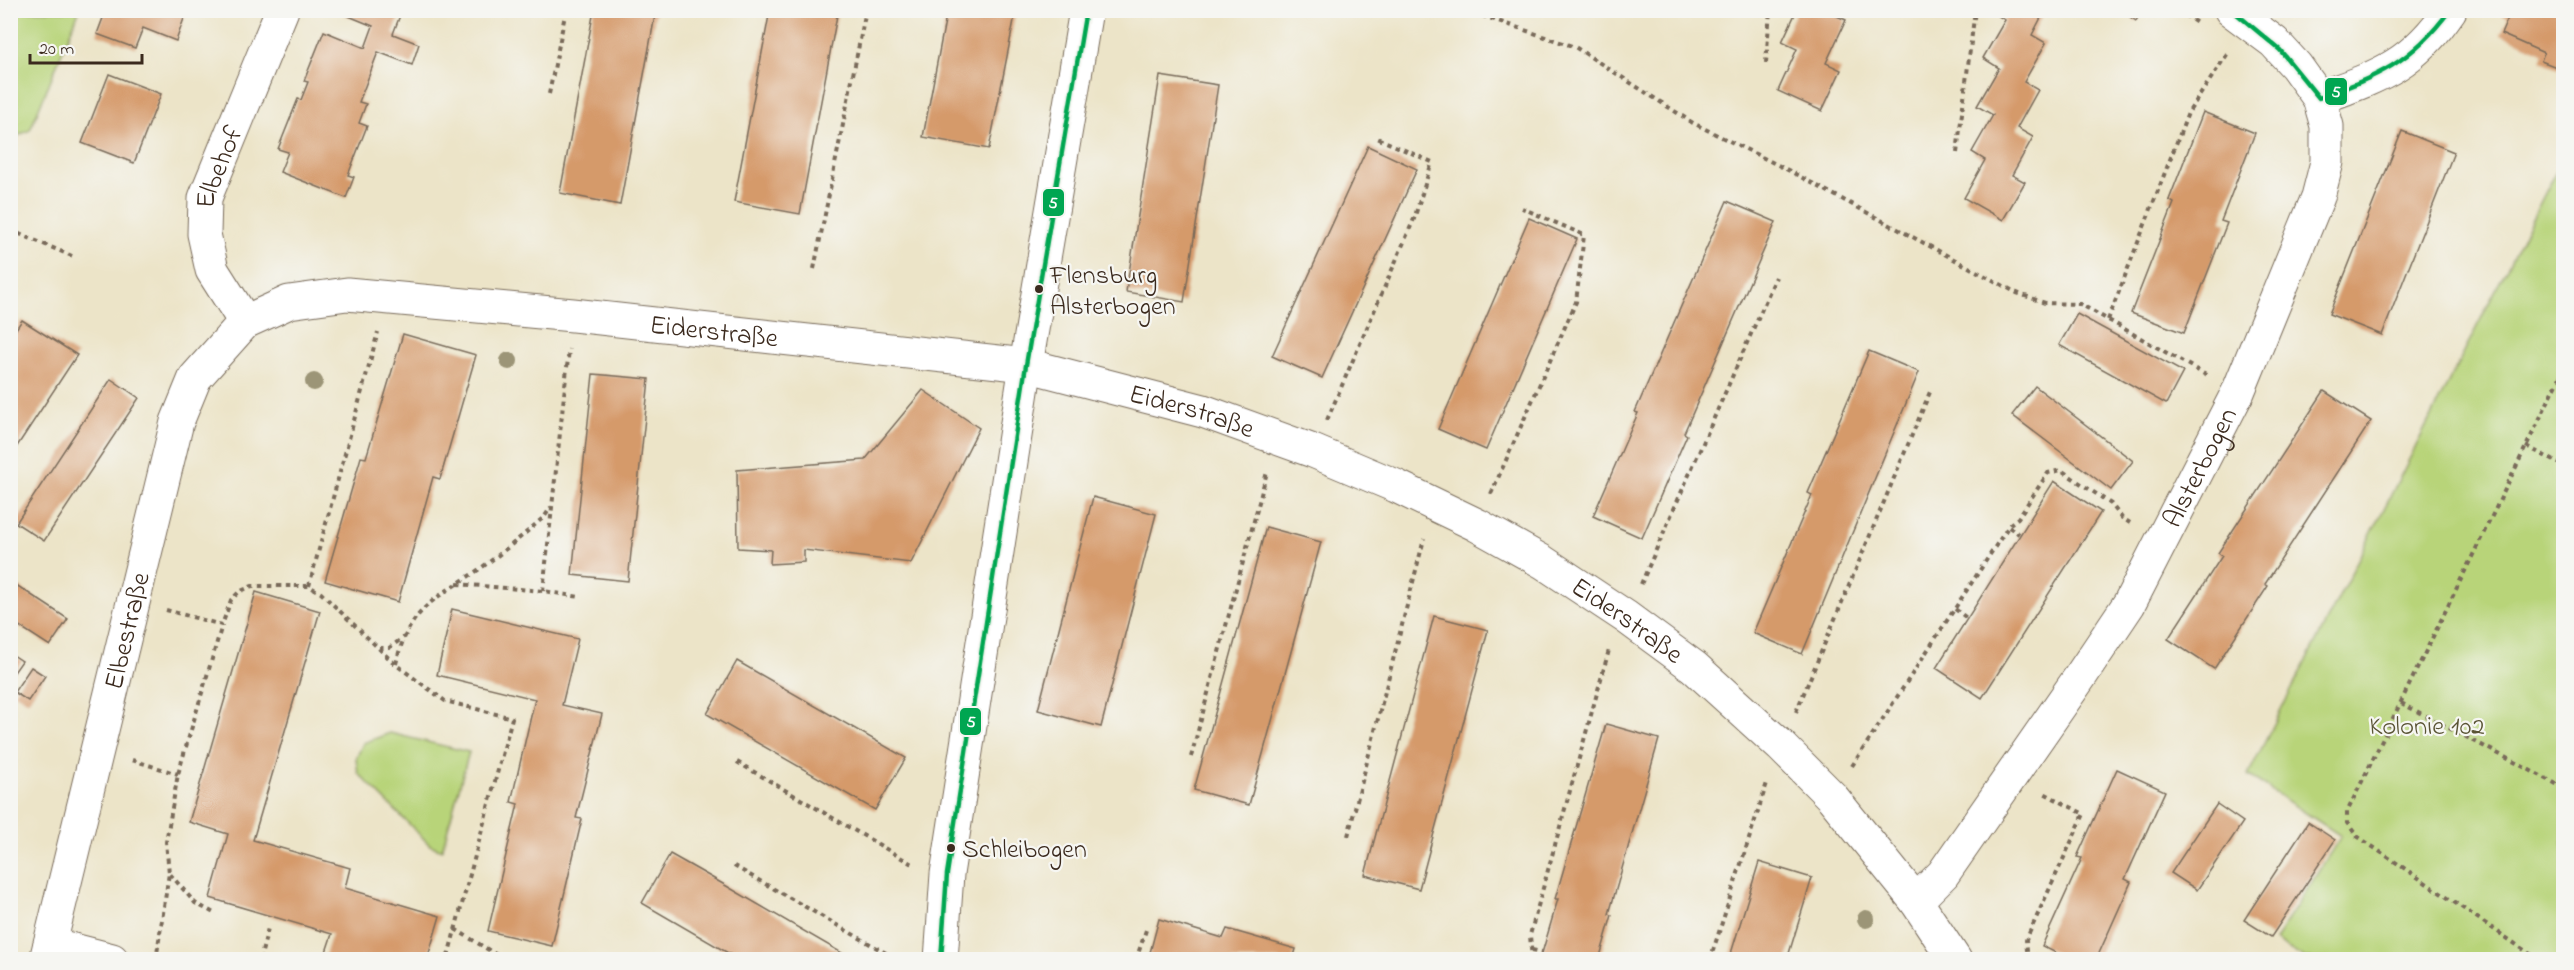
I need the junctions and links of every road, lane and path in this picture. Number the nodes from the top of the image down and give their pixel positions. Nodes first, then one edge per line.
1 (282, 10) edge
2 (566, 10) edge
3 (866, 10) edge
4 (1086, 10) edge
5 (1465, 10) edge
6 (1770, 10) edge
7 (1976, 10) edge
8 (2450, 10) edge
9 (2240, 16) edge
10 (1766, 63) dead end
11 (549, 94) dead end
12 (2319, 98) junction
13 (1377, 138) dead end
14 (1957, 153) dead end
15 (1522, 208) dead end
16 (10, 230) edge
17 (72, 256) dead end
18 (814, 269) dead end
19 (1776, 277) dead end
20 (387, 298) junction
21 (573, 315) junction
22 (2108, 320) junction
23 (245, 322) junction
24 (1026, 365) junction
25 (2564, 369) edge
26 (1930, 392) dead end
27 (2238, 392) junction
28 (1277, 437) junction
29 (2526, 446) junction
30 (1313, 451) junction
31 (2564, 466) edge
32 (1433, 504) junction
33 (552, 505) junction
34 (1477, 525) junction
35 (2008, 527) junction
36 (2019, 534) dead end
37 (2161, 542) junction
38 (456, 584) junction
39 (309, 586) junction
40 (543, 591) junction
41 (580, 597) dead end
42 (134, 601) junction
43 (1955, 609) junction
44 (1626, 617) junction
45 (1968, 619) dead end
46 (222, 625) junction
47 (404, 637) junction
48 (378, 648) junction
49 (395, 664) junction
50 (2401, 703) junction
51 (1781, 746) junction
52 (97, 750) junction
53 (1191, 758) dead end
54 (737, 762) dead end
55 (178, 774) junction
56 (2011, 777) junction
57 (2564, 788) edge
58 (1832, 797) junction
59 (1348, 836) dead end
60 (734, 866) dead end
61 (169, 873) junction
62 (947, 874) junction
63 (1916, 901) junction
64 (214, 913) dead end
65 (1147, 927) dead end
66 (268, 928) dead end
67 (455, 929) junction
68 (1531, 949) junction
69 (48, 952) edge
70 (1542, 952) dead end
71 (112, 960) edge
72 (156, 960) edge
73 (260, 960) edge
74 (447, 960) edge
75 (505, 960) edge
76 (898, 960) edge
77 (941, 960) edge
78 (1136, 960) edge
79 (1532, 960) edge
80 (1710, 960) edge
81 (1955, 960) edge
82 (2028, 960) edge
83 (2540, 960) edge

1 - 23 street, Elbehof
2 - 11 path
3 - 18 path
4 - 24 street
5 - 22 path
6 - 10 path
7 - 14 path
8 - 12 street
9 - 12 street, Alsterbogen
9 - 22 path
12 - 27 street, Alsterbogen
13 - 30 path
15 - 34 path
16 - 17 path
19 - 44 path
20 - 21 street, Eiderstraße
20 - 23 street, Eiderstraße
20 - 39 path
21 - 24 street, Eiderstraße
21 - 33 path
22 - 27 path
23 - 42 street, Elbestraße
24 - 28 street, Eiderstraße
24 - 62 street
25 - 29 path
26 - 51 path
27 - 37 street, Alsterbogen
28 - 30 street, Eiderstraße
28 - 53 path
29 - 31 path
29 - 50 path
30 - 32 street, Eiderstraße
32 - 34 street, Eiderstraße
32 - 59 path
33 - 38 path
33 - 40 path
34 - 44 street, Eiderstraße
35 - 36 path
35 - 37 path
35 - 43 path
37 - 56 street, Alsterbogen
38 - 40 path
38 - 47 path
39 - 46 path
39 - 48 path
40 - 41 path
42 - 46 path
42 - 52 street, Elbestraße
43 - 45 path
43 - 58 path
44 - 51 street, Eiderstraße
44 - 68 path
46 - 55 path
47 - 48 path
47 - 49 path
48 - 49 path
49 - 67 path
50 - 57 path
50 - 83 path
51 - 58 street, Eiderstraße
51 - 80 path
52 - 55 path
52 - 69 street, Elbestraße
54 - 62 path
55 - 61 path
56 - 63 street, Alsterbogen
56 - 82 path
58 - 63 street, Eiderstraße
60 - 76 path
61 - 64 path
61 - 72 path
62 - 77 street
63 - 81 street, Eiderstraße
65 - 78 path
66 - 73 path
67 - 74 path
67 - 75 path
68 - 70 path
68 - 79 path
69 - 71 street

